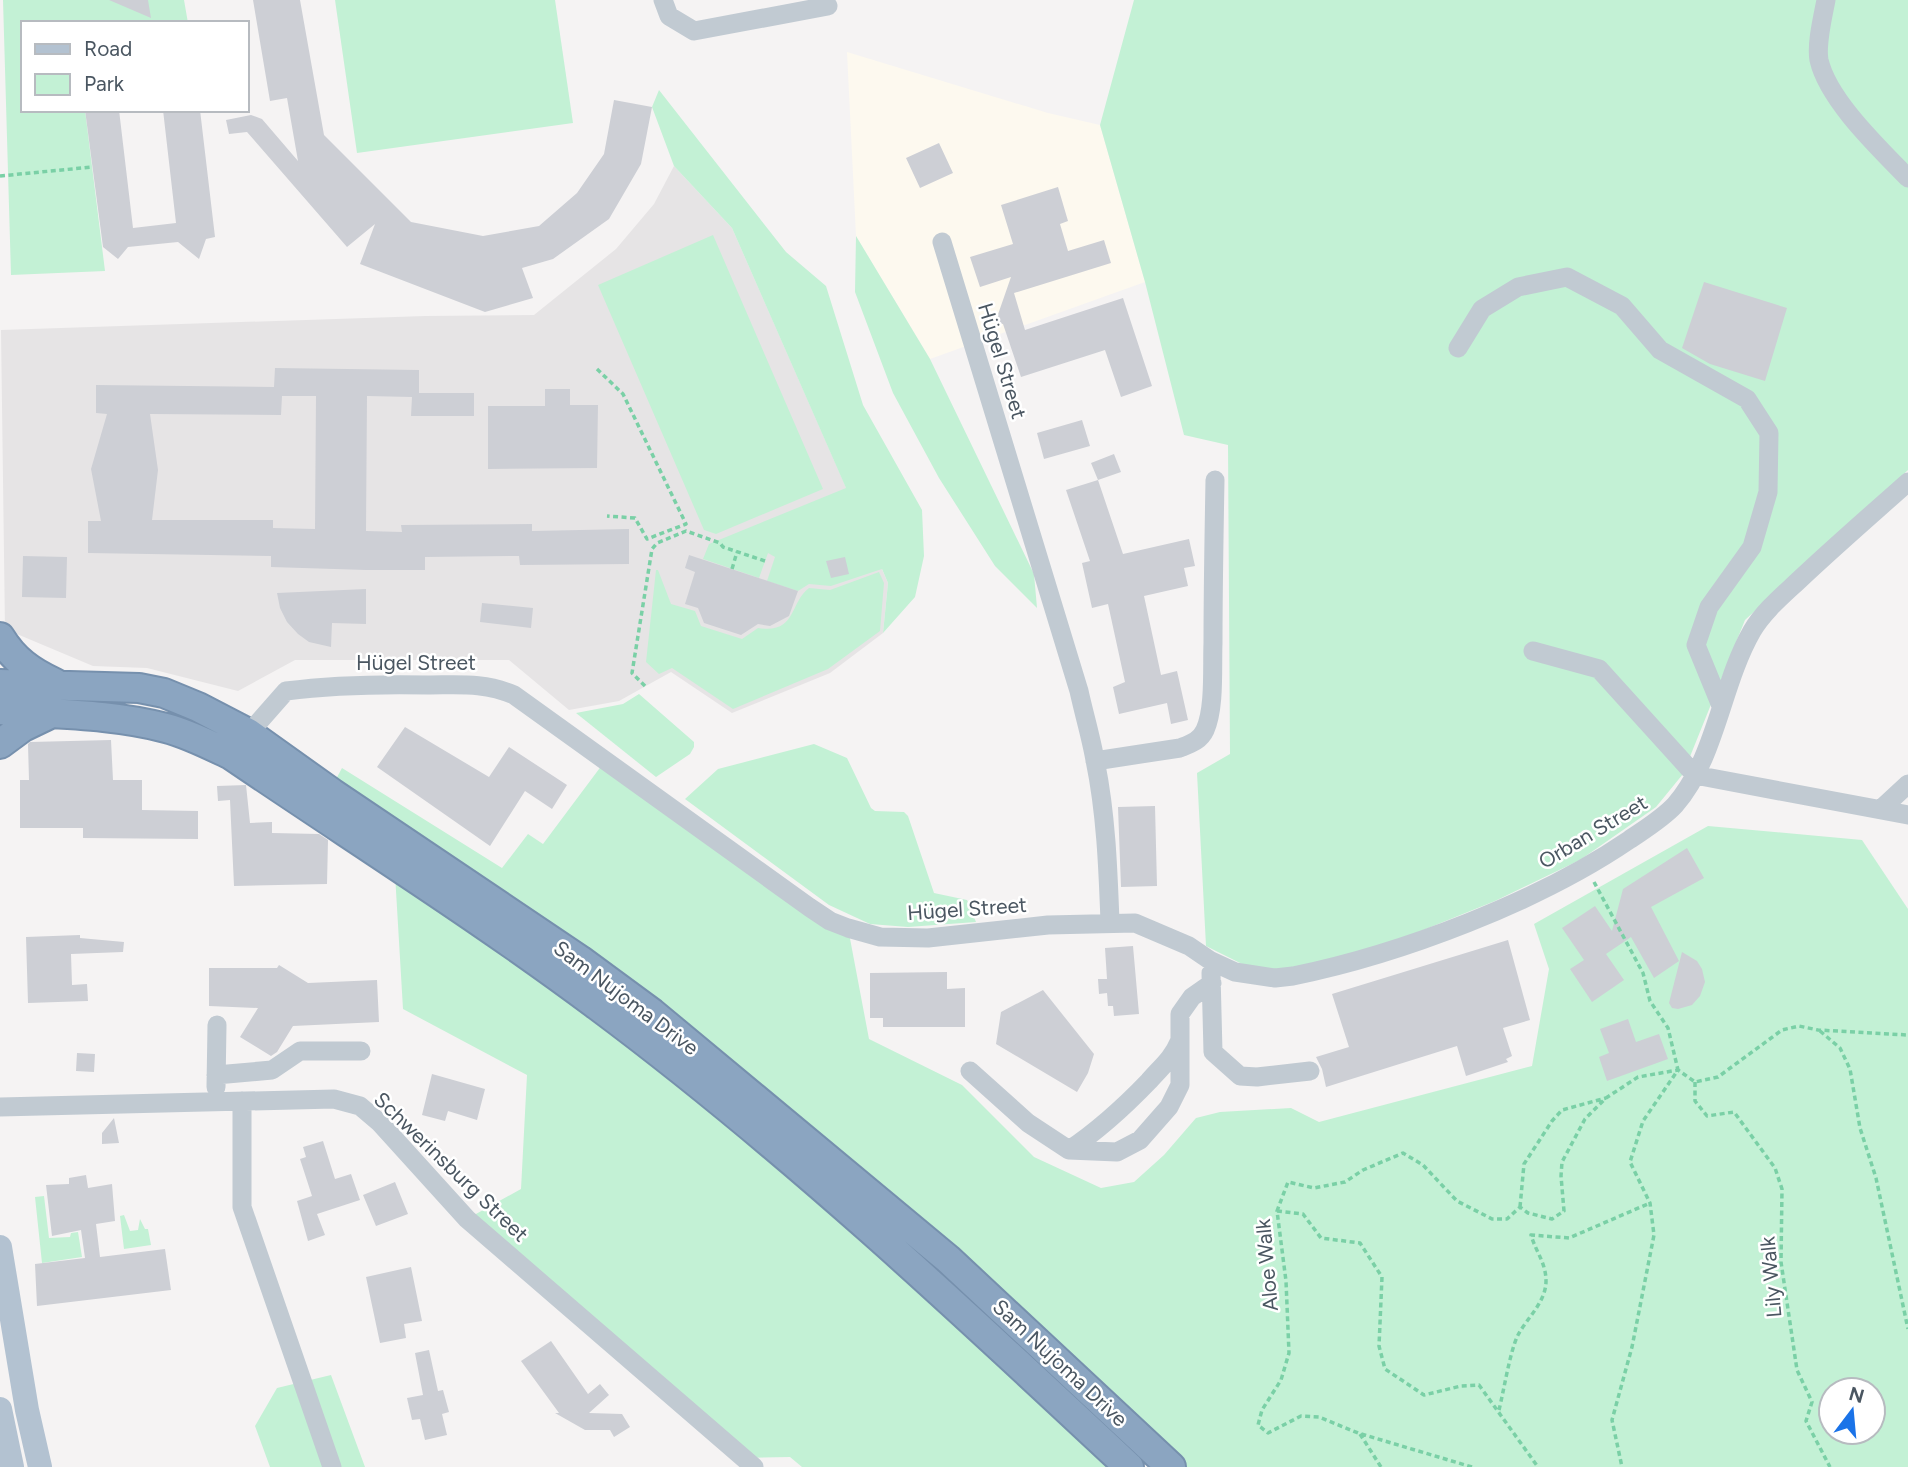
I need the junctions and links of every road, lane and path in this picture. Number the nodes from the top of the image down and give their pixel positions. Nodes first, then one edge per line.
1 (663, 0) edge
2 (1826, 0) edge
3 (828, 6) dead end
4 (92, 167) dead end
5 (0, 176) edge
6 (1908, 178) edge
7 (942, 242) dead end
8 (1458, 348) dead end
9 (597, 369) dead end
10 (1214, 480) dead end
11 (1908, 482) edge
12 (607, 516) dead end
13 (737, 552) junction
14 (765, 561) dead end
15 (732, 569) dead end
16 (0, 637) edge
17 (1533, 651) dead end
18 (0, 684) edge
19 (58, 685) junction
20 (645, 686) dead end
21 (1721, 706) junction
22 (0, 710) edge
23 (50, 714) junction
24 (0, 744) edge
25 (239, 744) junction
26 (1096, 761) junction
27 (1695, 775) junction
28 (1908, 784) edge
29 (1881, 809) junction
30 (1908, 815) edge
31 (1586, 868) junction
32 (1110, 922) junction
33 (1210, 961) junction
34 (1212, 983) junction
35 (217, 1025) dead end
36 (1818, 1030) junction
37 (1908, 1035) edge
38 (1181, 1037) junction
39 (361, 1051) dead end
40 (1678, 1070) junction
41 (970, 1071) dead end
42 (1310, 1071) dead end
43 (216, 1075) junction
44 (1695, 1082) junction
45 (1606, 1098) junction
46 (242, 1101) junction
47 (215, 1102) junction
48 (0, 1107) edge
49 (1069, 1150) junction
50 (1650, 1203) junction
51 (1520, 1207) junction
52 (1277, 1212) junction
53 (0, 1247) edge
54 (3, 1290) edge
55 (1908, 1329) edge
56 (0, 1409) edge
57 (1499, 1410) junction
58 (1358, 1433) junction
59 (12, 1467) edge
60 (40, 1467) edge
61 (332, 1467) edge
62 (754, 1467) edge
63 (1129, 1467) edge
64 (1171, 1467) edge
65 (1381, 1467) edge
66 (1472, 1467) edge
67 (1538, 1467) edge
68 (1622, 1467) edge
69 (1830, 1467) edge

1 - 3 street
2 - 6 street
4 - 5 path
7 - 26 street, Hügel Street
8 - 21 street
9 - 12 path
10 - 26 street
11 - 21 street, Orban Street
13 - 14 path
13 - 15 path
13 - 20 path
16 - 19 highway
17 - 27 street
18 - 19 highway, Sam Nujoma Drive
19 - 25 highway, Sam Nujoma Drive
21 - 27 street, Orban Street
22 - 23 highway, Sam Nujoma Drive
23 - 24 highway
23 - 25 highway, Sam Nujoma Drive
25 - 32 street, Hügel Street
25 - 63 highway, Sam Nujoma Drive
25 - 64 highway, Sam Nujoma Drive
26 - 32 street, Hügel Street
27 - 29 street
27 - 31 street, Orban Street
28 - 29 street
29 - 30 street
31 - 33 street, Orban Street
31 - 40 path
32 - 33 street, Orban Street
33 - 34 street
34 - 38 street
34 - 42 street
35 - 43 street
36 - 37 path
36 - 44 path
36 - 55 path
38 - 49 street
38 - 49 street
39 - 43 street
40 - 44 path
40 - 45 path
40 - 50 path
41 - 49 street
43 - 47 street
44 - 69 path, Lily Walk
45 - 51 path
45 - 51 path
46 - 47 street, Schwerinsburg Street
46 - 61 street
46 - 62 street, Schwerinsburg Street
47 - 48 street, Schwerinsburg Street
50 - 57 path
50 - 68 path
51 - 52 path, Aloe Walk
52 - 57 path
52 - 58 path, Aloe Walk
53 - 54 main road
54 - 60 main road
56 - 59 main road
57 - 67 path
58 - 65 path
58 - 66 path, Aloe Walk

